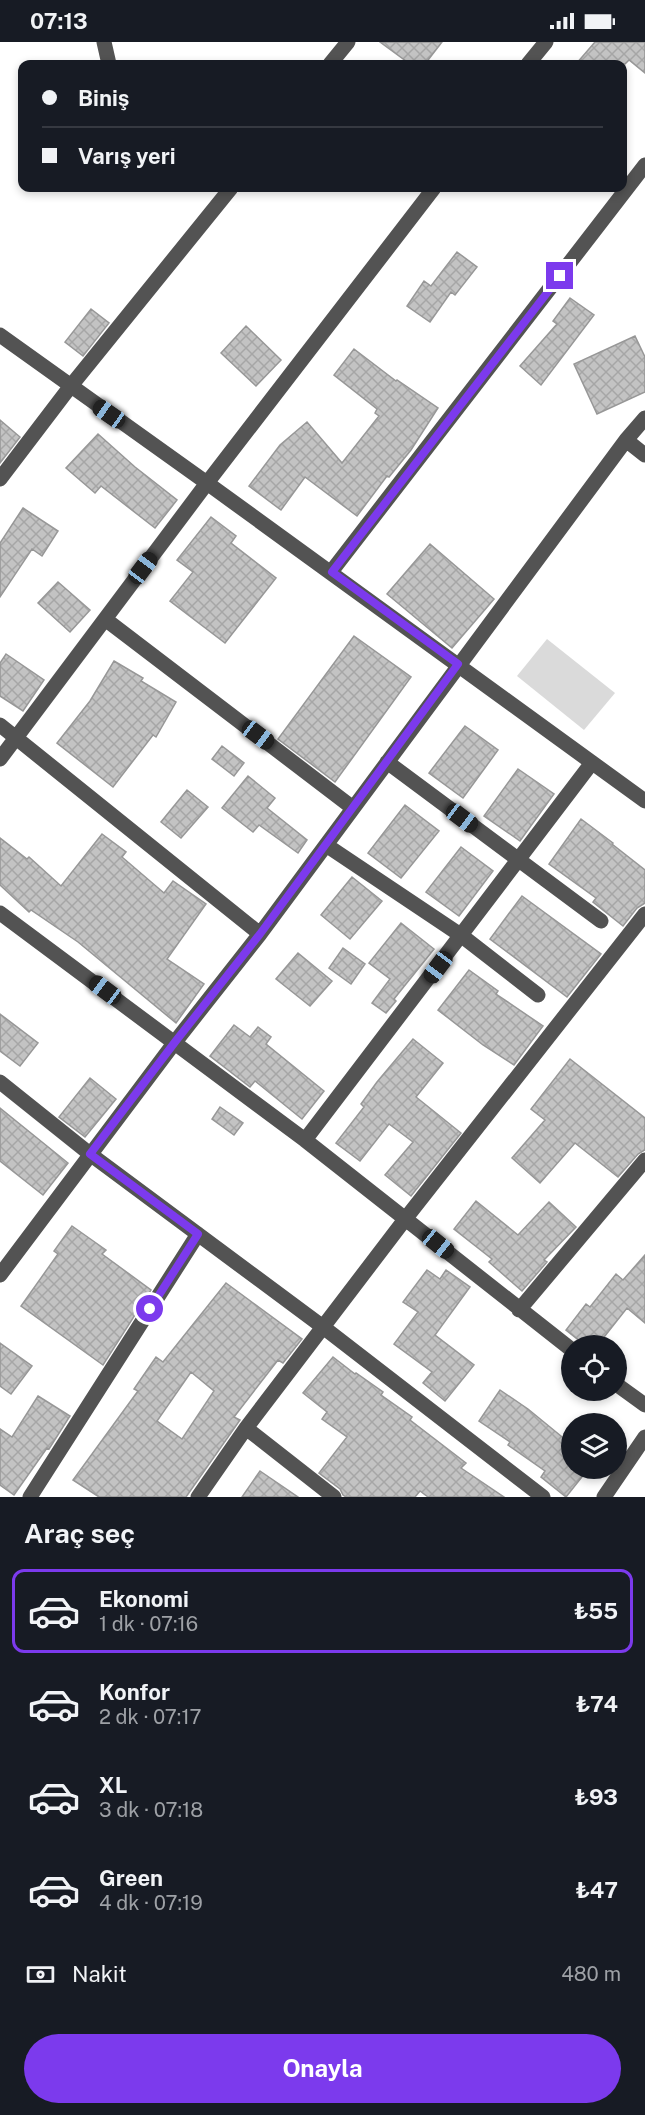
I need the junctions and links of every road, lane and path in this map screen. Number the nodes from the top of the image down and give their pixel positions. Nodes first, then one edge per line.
1 (104, 42) edge
2 (348, 42) edge
3 (546, 42) edge
4 (108, 60) edge
5 (335, 60) edge
6 (531, 60) edge
7 (645, 165) edge
8 (627, 188) edge
9 (228, 192) edge
10 (431, 192) edge
11 (624, 192) edge
12 (0, 335) edge
13 (70, 387) junction
14 (645, 418) edge
15 (626, 440) junction
16 (645, 455) edge
17 (0, 479) edge
18 (207, 483) junction
19 (332, 572) junction
20 (105, 619) junction
21 (458, 664) junction
22 (0, 725) edge
23 (16, 738) junction
24 (0, 759) edge
25 (387, 762) junction
26 (591, 764) junction
27 (645, 801) edge
28 (353, 808) junction
29 (326, 845) junction
30 (518, 861) junction
31 (0, 912) edge
32 (645, 914) edge
33 (601, 921) dead end
34 (260, 934) junction
35 (462, 936) junction
36 (538, 995) dead end
37 (175, 1042) junction
38 (0, 1082) edge
39 (305, 1140) junction
40 (90, 1154) junction
41 (645, 1160) edge
42 (406, 1218) junction
43 (198, 1234) junction
44 (3, 1264) edge
45 (519, 1310) junction
46 (323, 1327) junction
47 (561, 1342) edge
48 (627, 1392) edge
49 (645, 1405) edge
50 (246, 1428) junction
51 (645, 1437) edge
52 (30, 1497) edge
53 (198, 1497) edge
54 (334, 1497) edge
55 (543, 1497) edge
56 (604, 1497) edge

1 - 4 street
2 - 5 street
3 - 6 street
7 - 8 street
9 - 13 street
10 - 18 street
11 - 19 street
12 - 13 street
13 - 17 street
13 - 18 street
14 - 15 street
15 - 16 street
15 - 21 street
18 - 19 street
18 - 20 street
19 - 21 street
20 - 23 street
20 - 28 street
21 - 25 street
21 - 26 street
22 - 23 street
23 - 24 street
23 - 34 street
25 - 28 street
25 - 30 street
26 - 27 street
26 - 30 street
28 - 29 street
29 - 34 street
29 - 35 street
30 - 33 street
30 - 35 street
31 - 37 street
32 - 42 street
34 - 37 street
35 - 36 street
35 - 39 street
37 - 39 street
37 - 40 street
38 - 40 street
39 - 42 street
40 - 43 street
40 - 44 street
41 - 45 street
42 - 45 street
42 - 46 street
43 - 46 street
43 - 52 street
45 - 47 street
46 - 50 street
46 - 55 street
48 - 49 street
50 - 53 street
50 - 54 street
51 - 56 street

